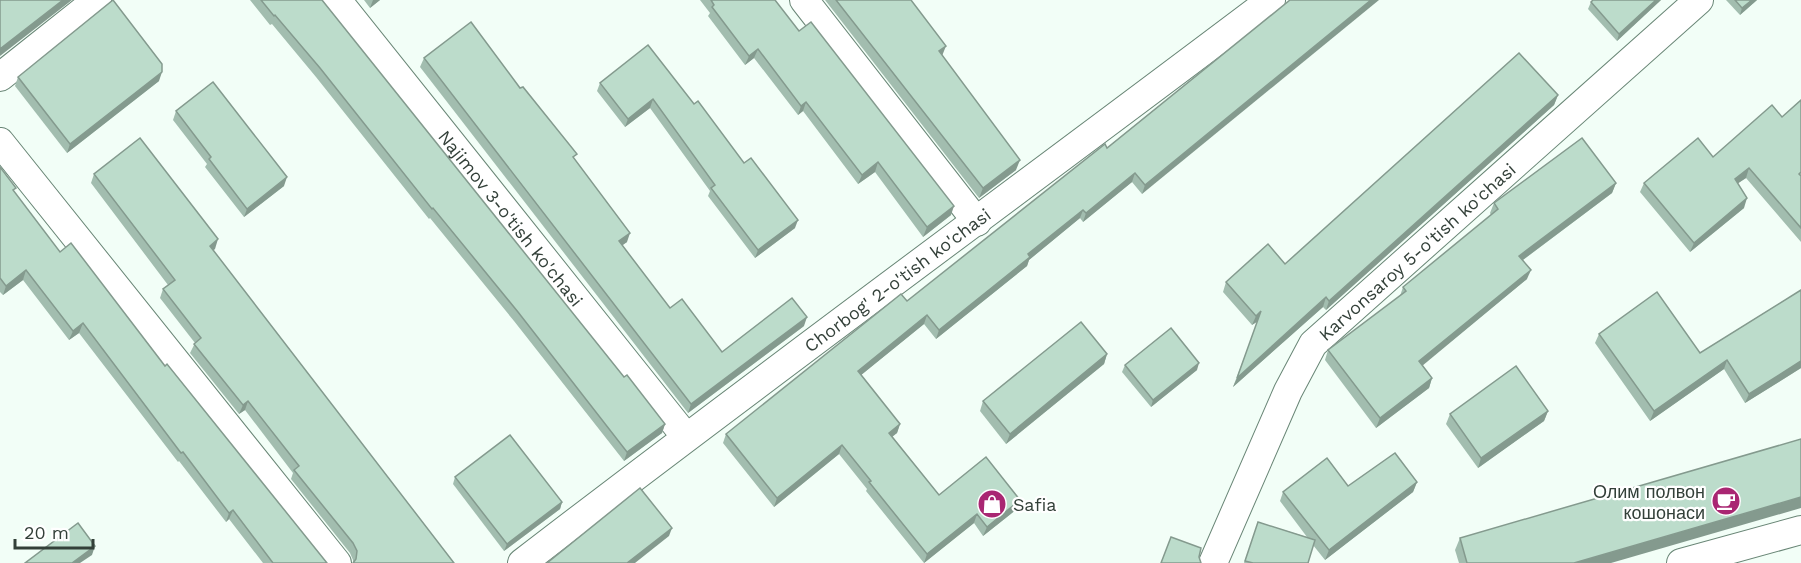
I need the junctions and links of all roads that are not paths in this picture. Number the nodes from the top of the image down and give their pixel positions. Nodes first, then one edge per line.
1 (98, 0) edge
2 (337, 0) edge
3 (804, 0) edge
4 (1271, 0) edge
5 (1699, 0) edge
6 (0, 77) edge
7 (0, 142) edge
8 (976, 222) junction
9 (686, 436) junction
10 (1801, 530) edge
11 (337, 563) edge
12 (522, 563) edge
13 (1213, 563) edge
14 (1681, 563) edge

1 - 6 street
2 - 9 street, Najimov 3-o'tish ko'chasi
3 - 8 street
4 - 8 street, Chorbog' 2-o'tish ko'chasi
5 - 13 street, Karvonsaroy 5-o'tish ko'chasi
7 - 11 street
8 - 9 street, Chorbog' 2-o'tish ko'chasi
9 - 12 street, Chorbog' 2-o'tish ko'chasi
10 - 14 street

